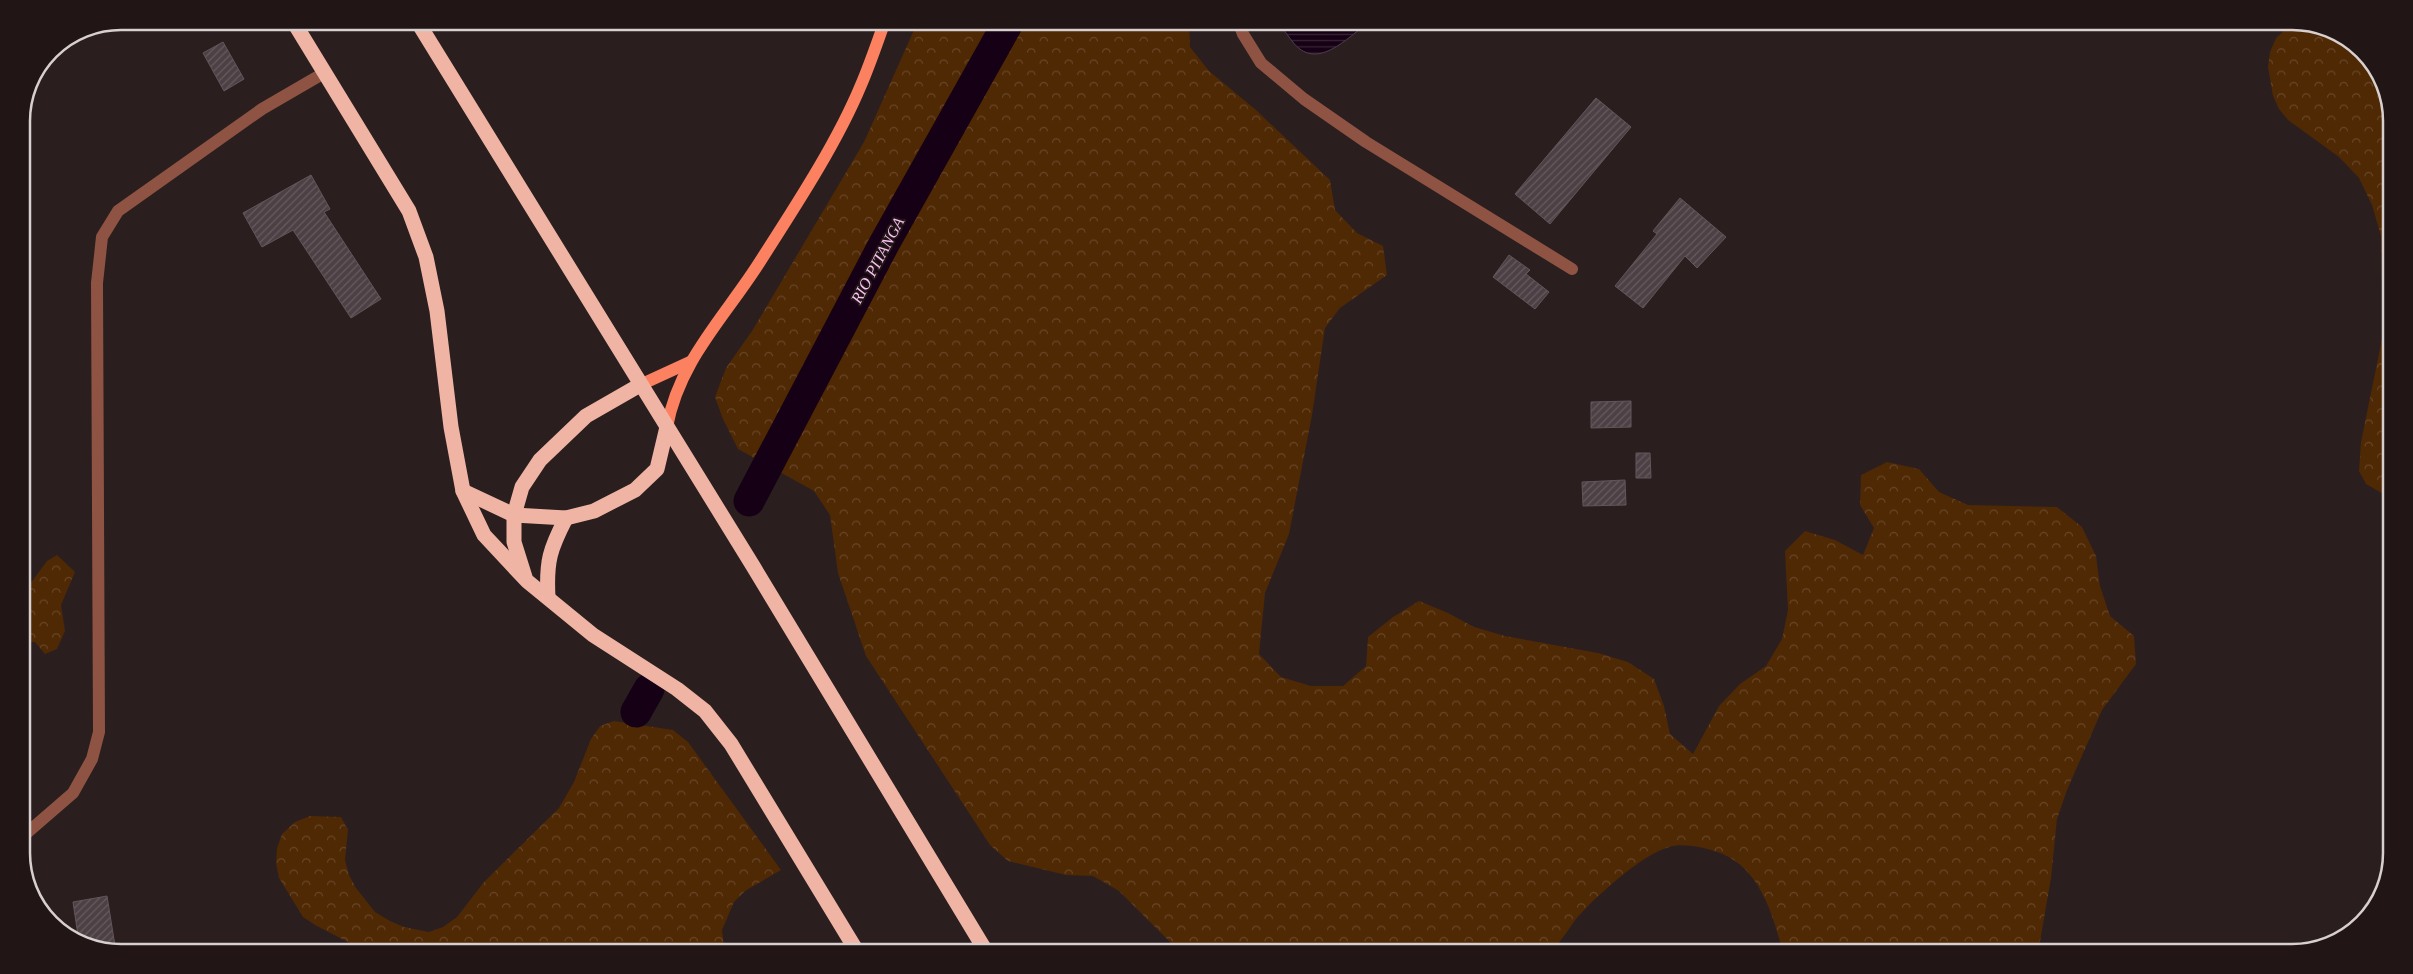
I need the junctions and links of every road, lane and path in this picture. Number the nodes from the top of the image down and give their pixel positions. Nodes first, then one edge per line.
1 (298, 30) edge
2 (423, 30) edge
3 (882, 30) edge
4 (1241, 30) edge
5 (324, 73) junction
6 (1572, 269) dead end
7 (690, 362) junction
8 (640, 385) junction
9 (667, 427) junction
10 (463, 491) junction
11 (514, 515) junction
12 (566, 518) junction
13 (527, 581) junction
14 (548, 597) junction
15 (30, 831) edge
16 (853, 944) edge
17 (982, 944) edge

1 - 5 highway
2 - 8 highway
3 - 7 main road
4 - 6 street
5 - 10 highway
5 - 15 street
7 - 8 main road
7 - 9 main road
8 - 9 highway
8 - 11 highway
9 - 12 highway
9 - 17 highway
10 - 11 highway
10 - 13 highway
11 - 12 highway
11 - 13 highway
12 - 14 highway
13 - 14 highway
14 - 16 highway

